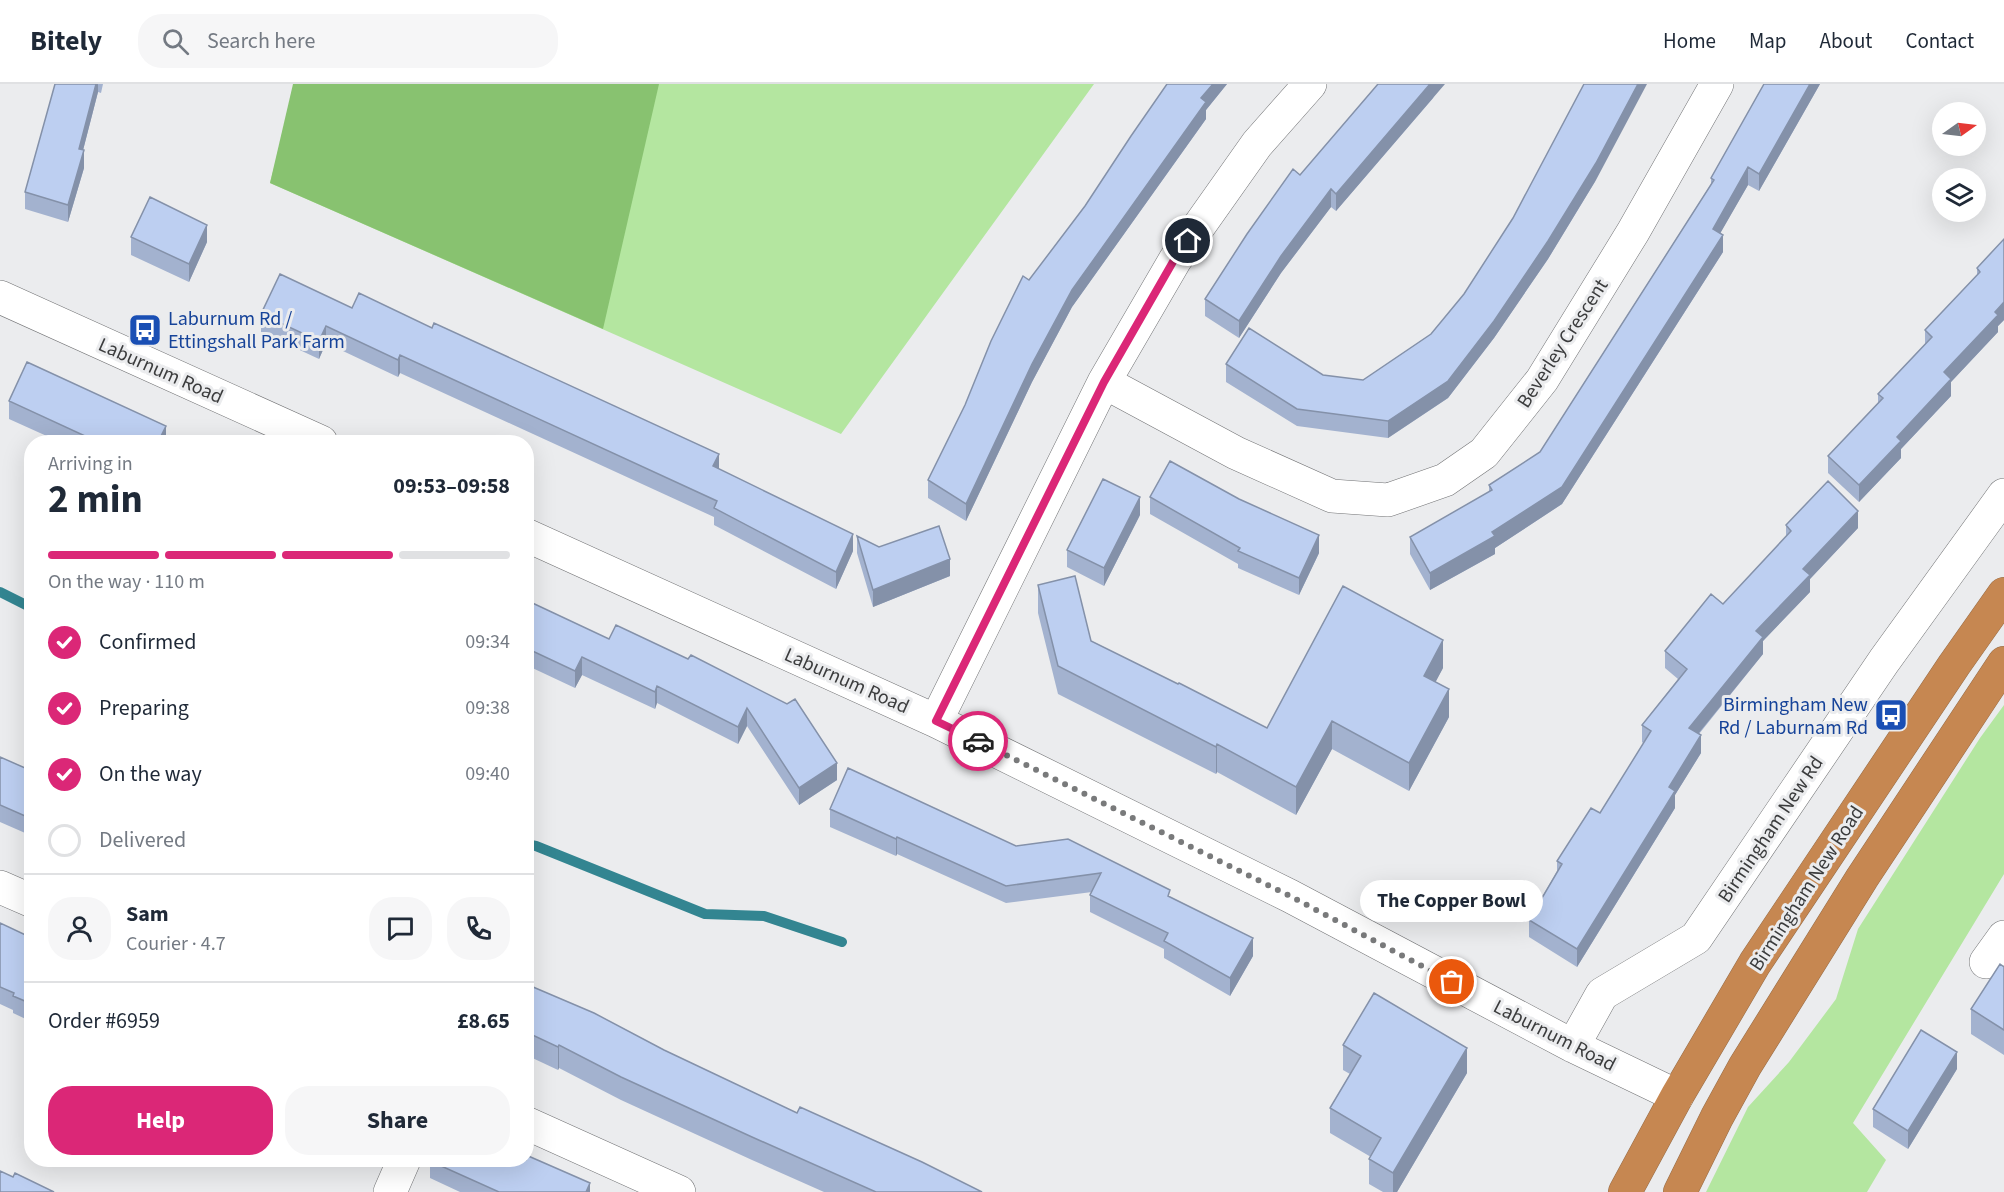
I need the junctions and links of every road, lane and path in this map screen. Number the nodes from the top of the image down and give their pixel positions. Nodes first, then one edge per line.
1 (1310, 84) edge
2 (1718, 84) edge
3 (0, 297) edge
4 (1104, 382) junction
5 (306, 435) edge
6 (2004, 495) edge
7 (534, 539) edge
8 (2004, 594) edge
9 (2004, 663) edge
10 (936, 721) junction
11 (0, 887) edge
12 (24, 898) edge
13 (1573, 1046) junction
14 (1677, 1096) junction
15 (1717, 1117) junction
16 (534, 1127) edge
17 (401, 1167) edge
18 (390, 1192) edge
19 (679, 1192) edge
20 (1625, 1192) edge
21 (1680, 1192) edge

1 - 4 street
2 - 4 street, Beverley Crescent
3 - 5 street, Laburnum Road
4 - 10 street
6 - 13 street, Birmingham New Rd
7 - 10 street, Laburnum Road
8 - 14 highway, Birmingham New Road
9 - 15 highway
10 - 13 street, Laburnum Road
11 - 12 street
13 - 14 street, Laburnum Road
14 - 15 highway
14 - 20 highway, Birmingham New Road
15 - 21 highway
16 - 19 street
17 - 18 street

